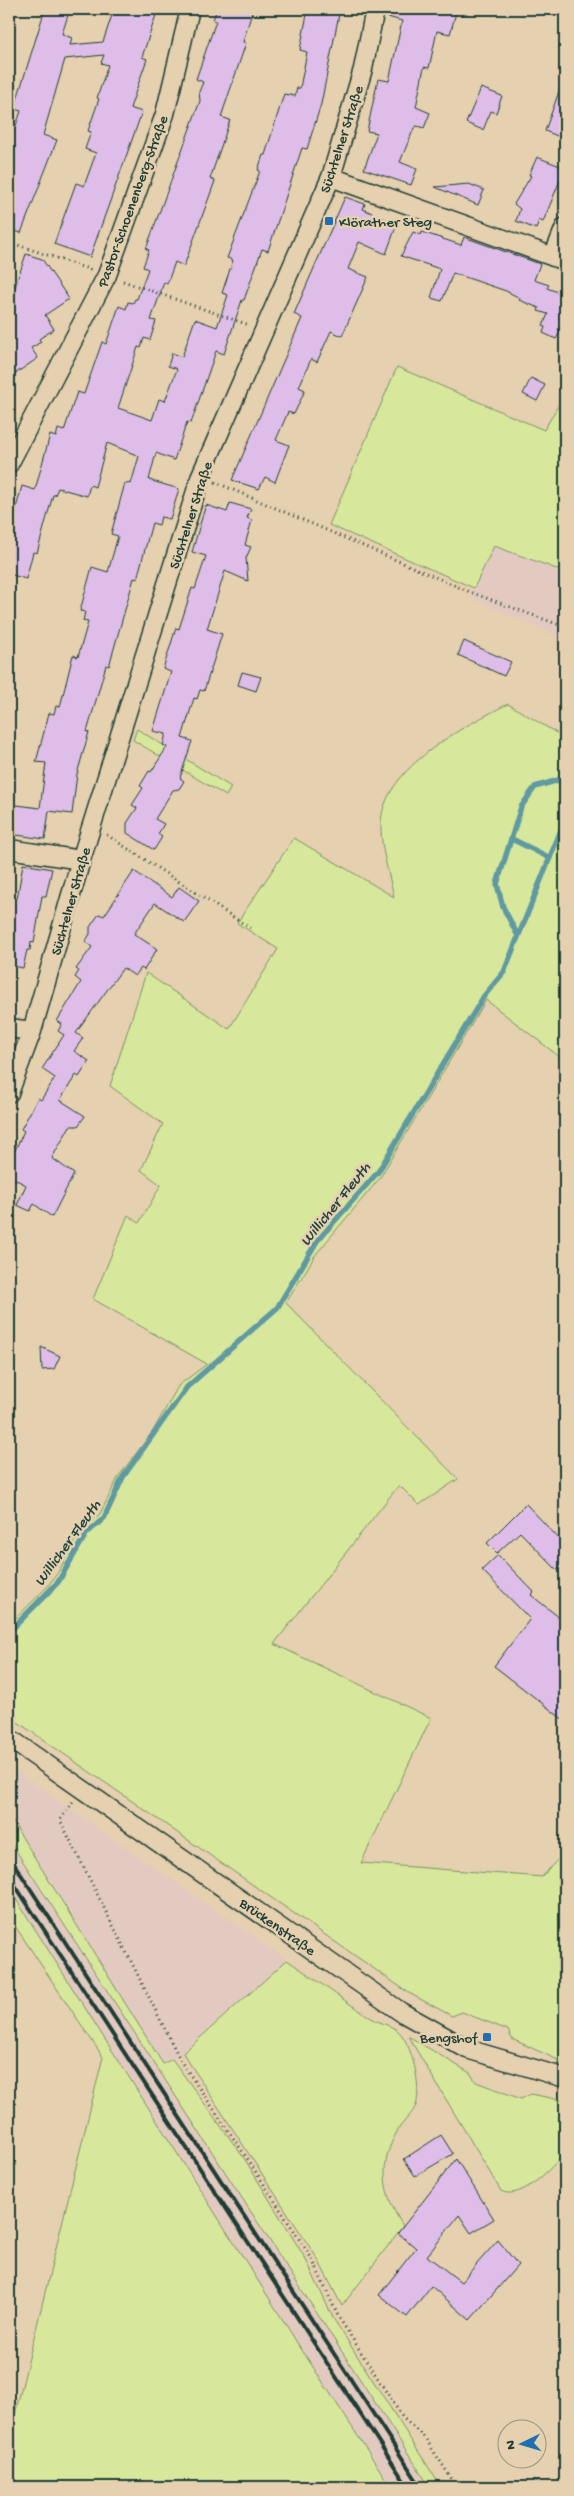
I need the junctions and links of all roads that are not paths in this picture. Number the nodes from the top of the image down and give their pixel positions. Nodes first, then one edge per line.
1 (190, 9) edge
2 (375, 9) edge
3 (331, 177) junction
4 (565, 227) edge
5 (559, 259) edge
6 (9, 464) edge
7 (9, 849) edge
8 (81, 860) junction
9 (9, 1028) edge
10 (32, 1031) junction
11 (9, 1092) edge
12 (9, 1738) edge
13 (565, 2078) edge

1 - 6 street, Pastor-Schoenenberg-Straße
2 - 3 street, Süchtelner Straße
3 - 5 street
3 - 8 street, Süchtelner Straße
4 - 5 street
7 - 8 street
8 - 10 street, Süchtelner Straße
9 - 10 street
10 - 11 street, Süchtelner Straße
12 - 13 street, Brückenstraße

